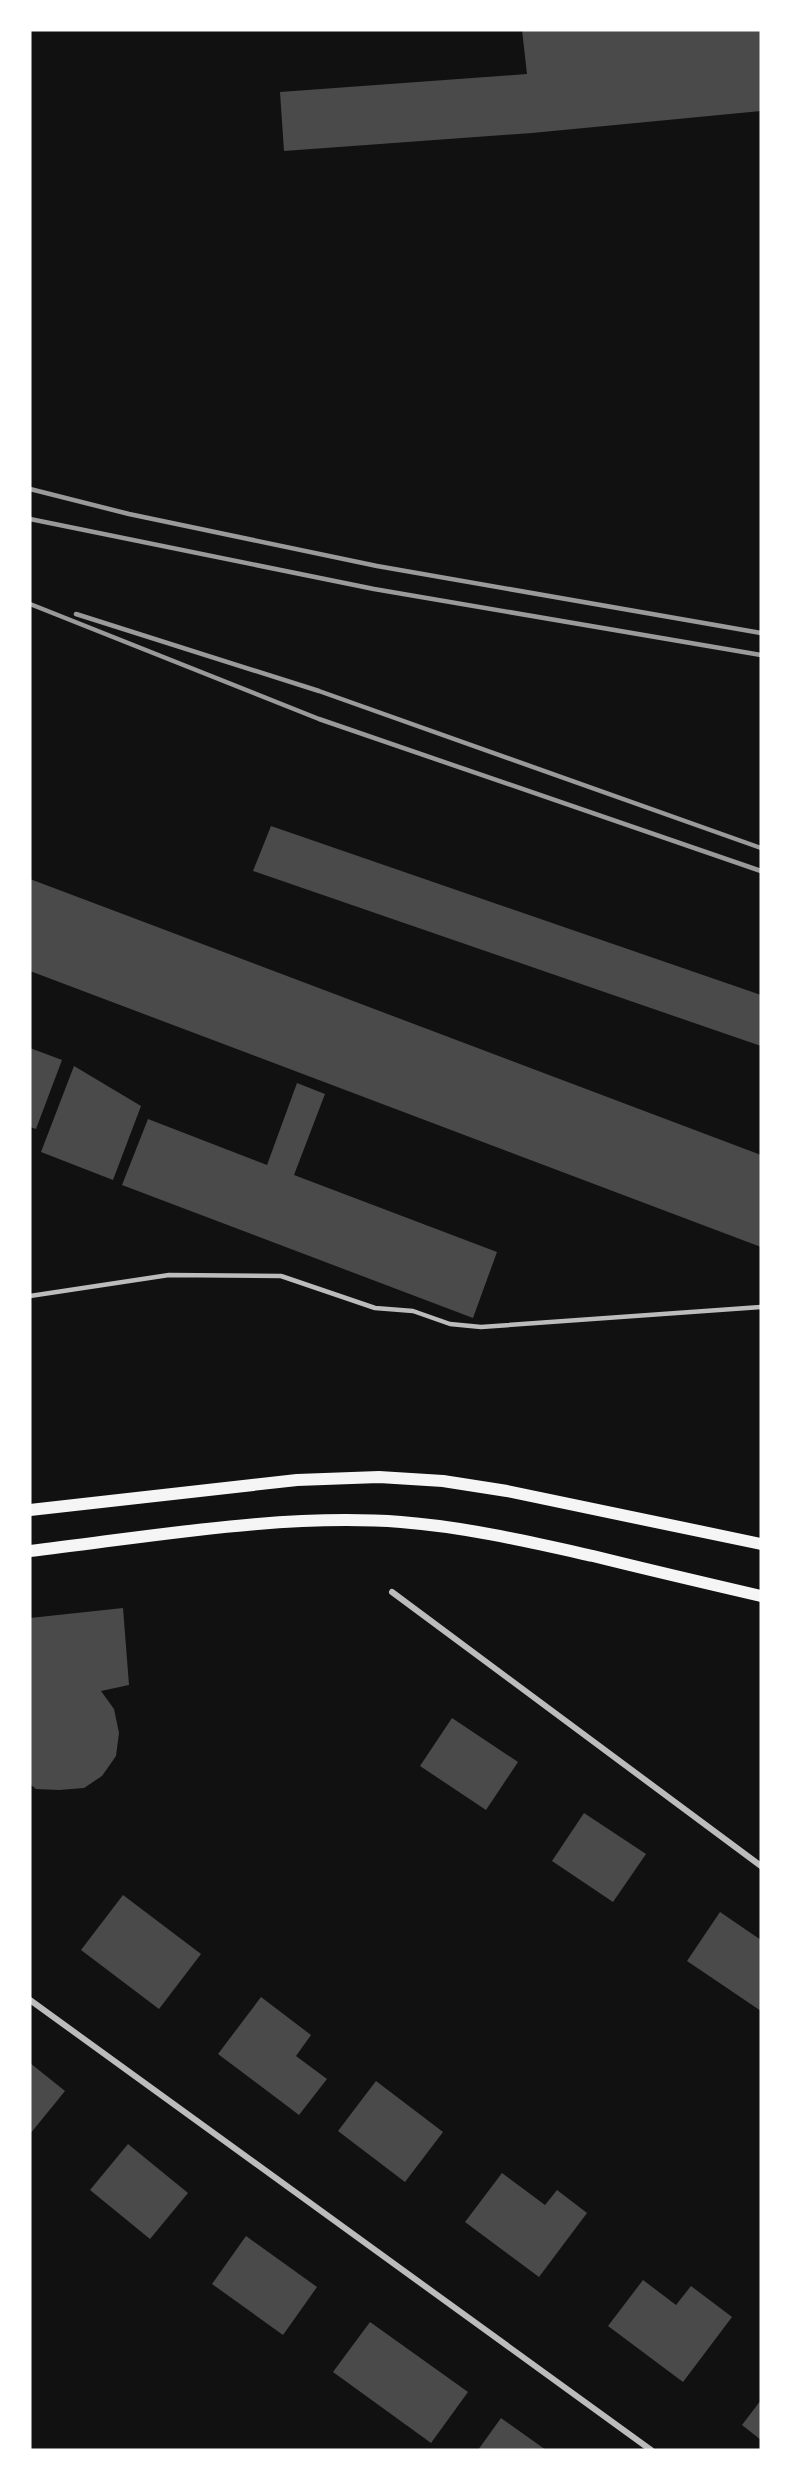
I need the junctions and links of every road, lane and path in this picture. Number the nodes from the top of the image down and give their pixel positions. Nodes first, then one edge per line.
1 (30, 1296) edge
2 (761, 1307) edge
3 (30, 1510) edge
4 (761, 1544) edge
5 (30, 1551) edge
6 (392, 1593) dead end
7 (761, 1596) edge
8 (761, 1866) edge
9 (30, 2000) edge
10 (651, 2450) edge

1 - 2 lane
3 - 4 main road
5 - 7 main road
6 - 8 street
9 - 10 street

